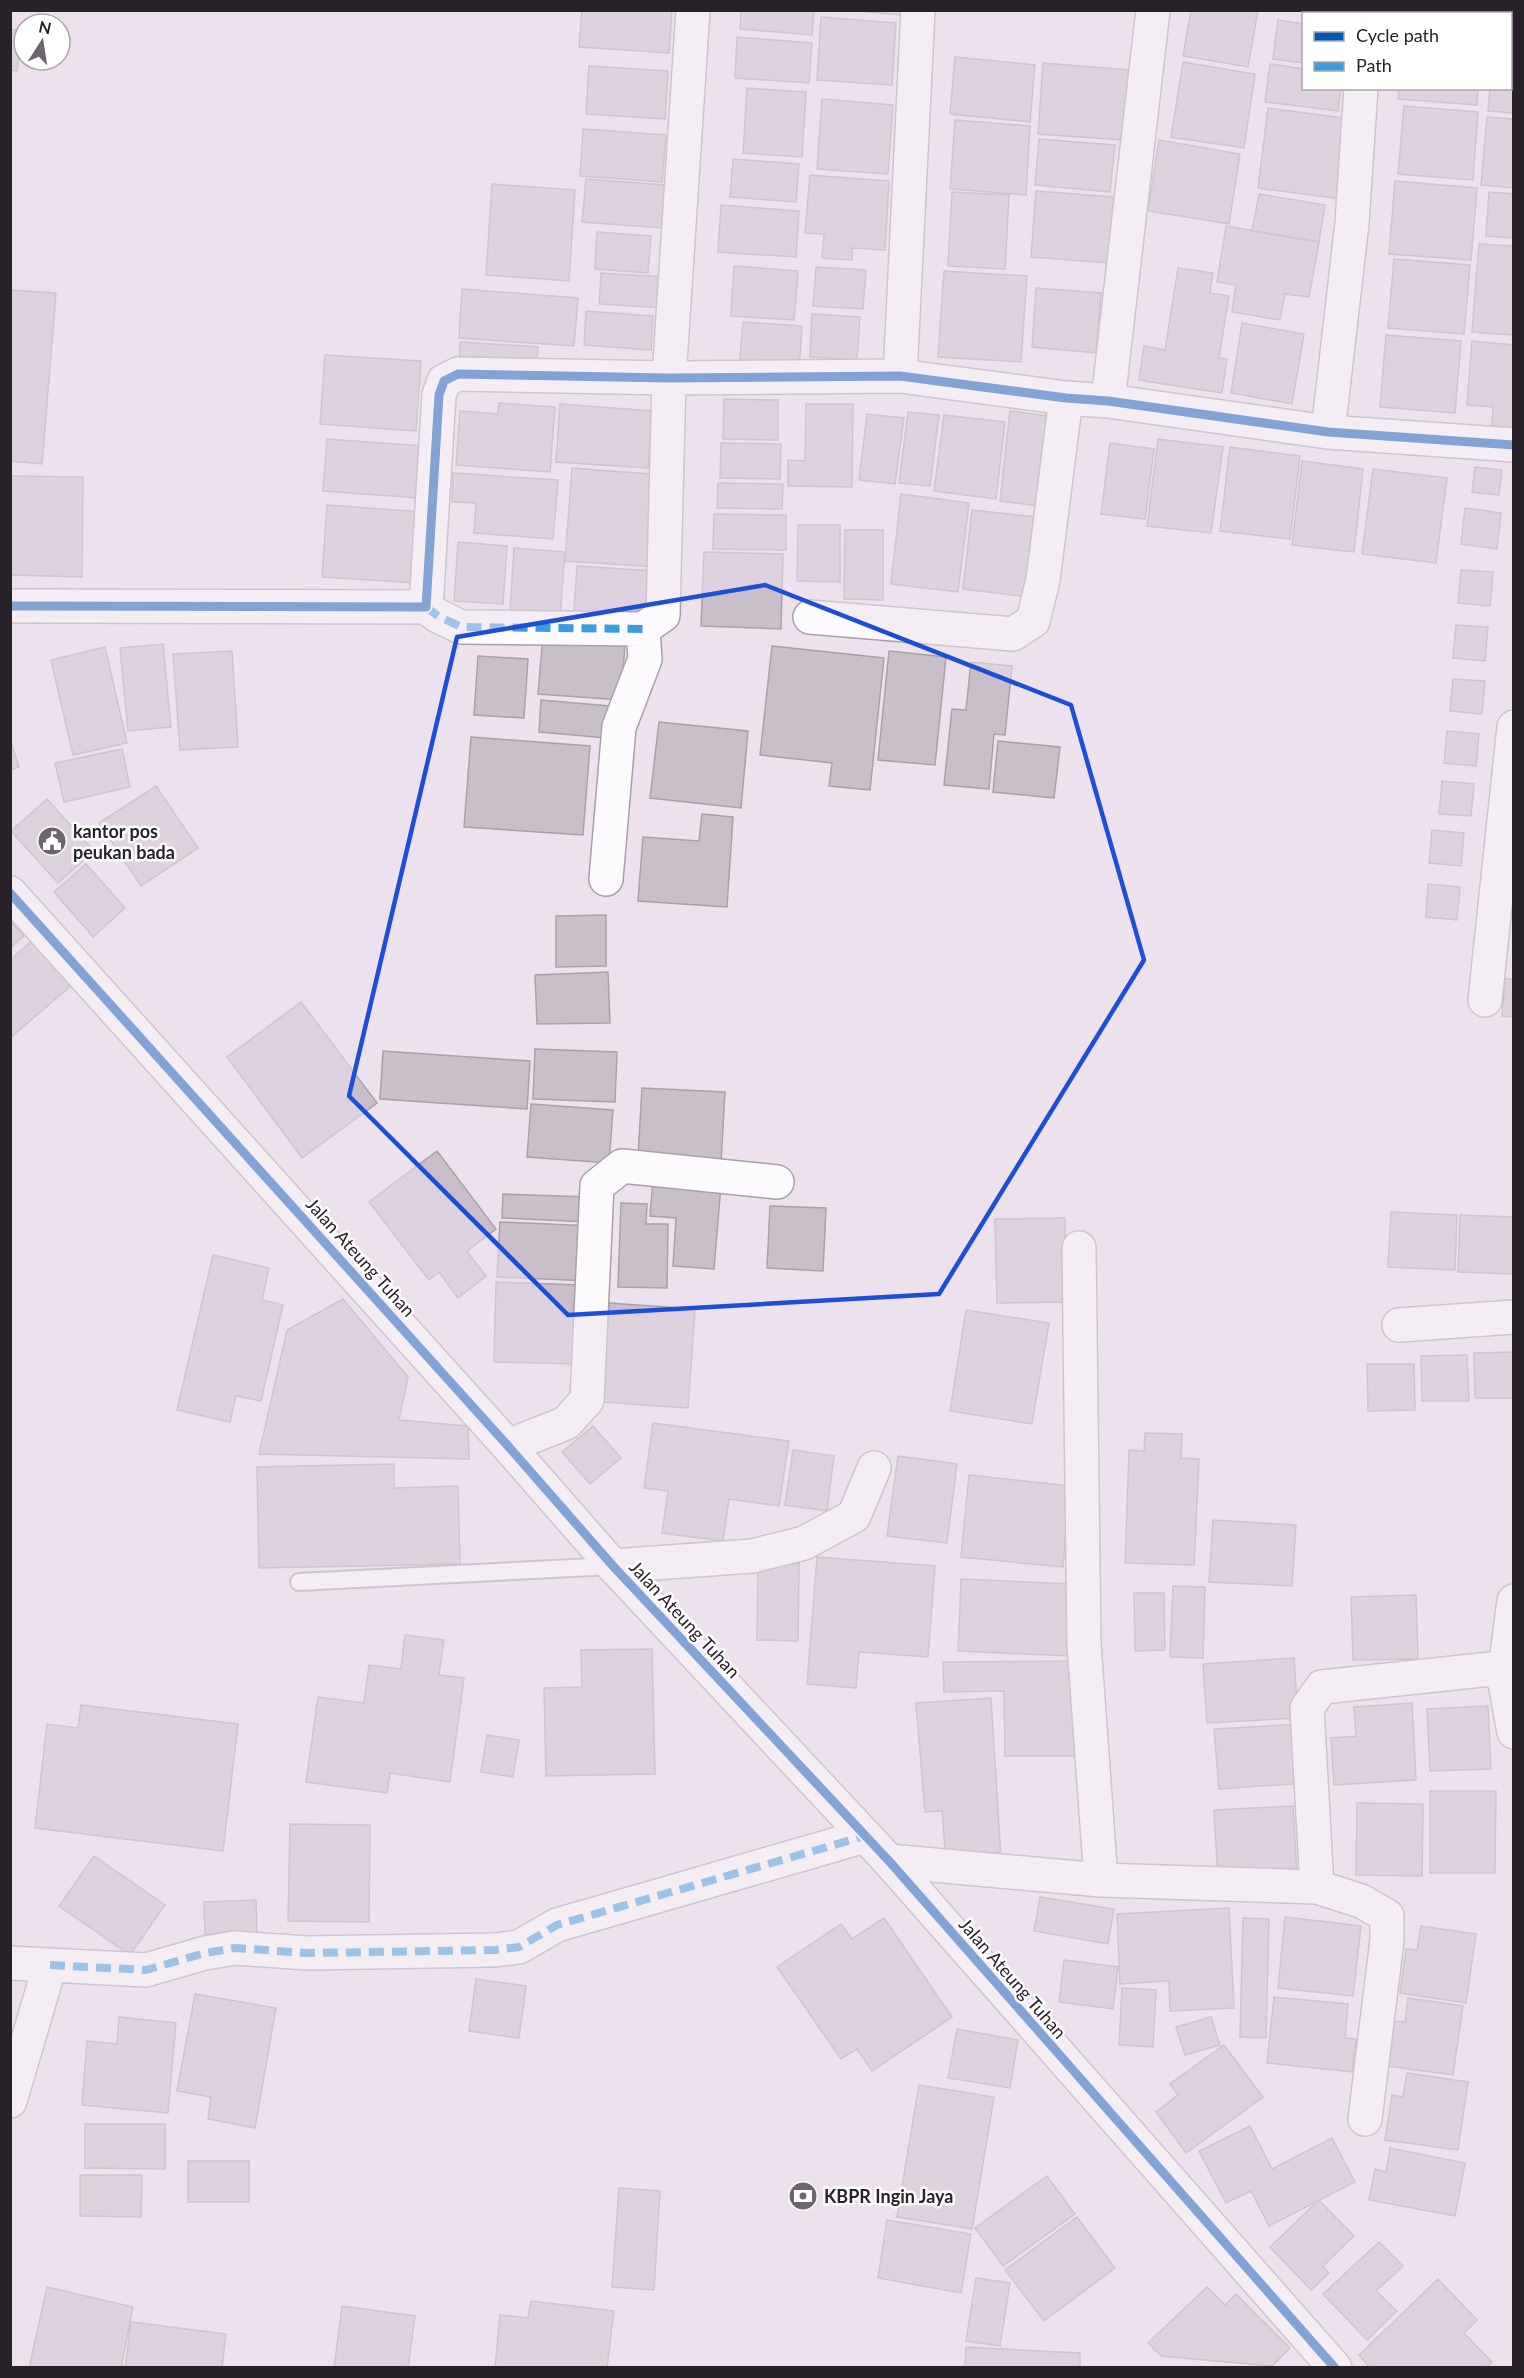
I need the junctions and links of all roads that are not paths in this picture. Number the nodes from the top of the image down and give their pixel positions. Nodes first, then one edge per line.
1 (693, 10) edge
2 (918, 10) edge
3 (1153, 10) edge
4 (1361, 90) edge
5 (900, 376) junction
6 (669, 378) junction
7 (1066, 398) junction
8 (1108, 401) junction
9 (1328, 432) junction
10 (1514, 445) edge
11 (10, 606) edge
12 (426, 607) junction
13 (810, 617) dead end
14 (643, 629) junction
15 (1514, 728) edge
16 (606, 879) dead end
17 (10, 893) edge
18 (1485, 1000) dead end
19 (777, 1182) dead end
20 (1079, 1248) dead end
21 (1514, 1317) edge
22 (1400, 1325) dead end
23 (508, 1446) junction
24 (874, 1468) dead end
25 (613, 1566) junction
26 (298, 1582) dead end
27 (1514, 1601) edge
28 (1504, 1677) junction
29 (1514, 1732) edge
30 (865, 1836) junction
31 (889, 1862) junction
32 (1101, 1880) junction
33 (1317, 1887) junction
34 (10, 1964) edge
35 (50, 1965) junction
36 (10, 2101) edge
37 (1365, 2119) dead end
38 (1335, 2367) edge

1 - 6 street
2 - 5 street
3 - 8 street
4 - 9 street
5 - 6 street
5 - 7 street
6 - 12 street
6 - 14 street
7 - 8 street
7 - 13 street
8 - 9 street
9 - 10 street
11 - 12 street
12 - 14 street
14 - 16 street
15 - 18 street
17 - 23 street, Jalan Ateung Tuhan
19 - 23 street
20 - 32 street
21 - 22 street
23 - 25 street, Jalan Ateung Tuhan
24 - 25 street
25 - 26 lane
25 - 30 street, Jalan Ateung Tuhan
27 - 28 street
28 - 29 street
28 - 33 street
30 - 31 street, Jalan Ateung Tuhan
30 - 35 street
31 - 32 street
31 - 38 street, Jalan Ateung Tuhan
32 - 33 street
33 - 37 street
34 - 35 street
35 - 36 street

